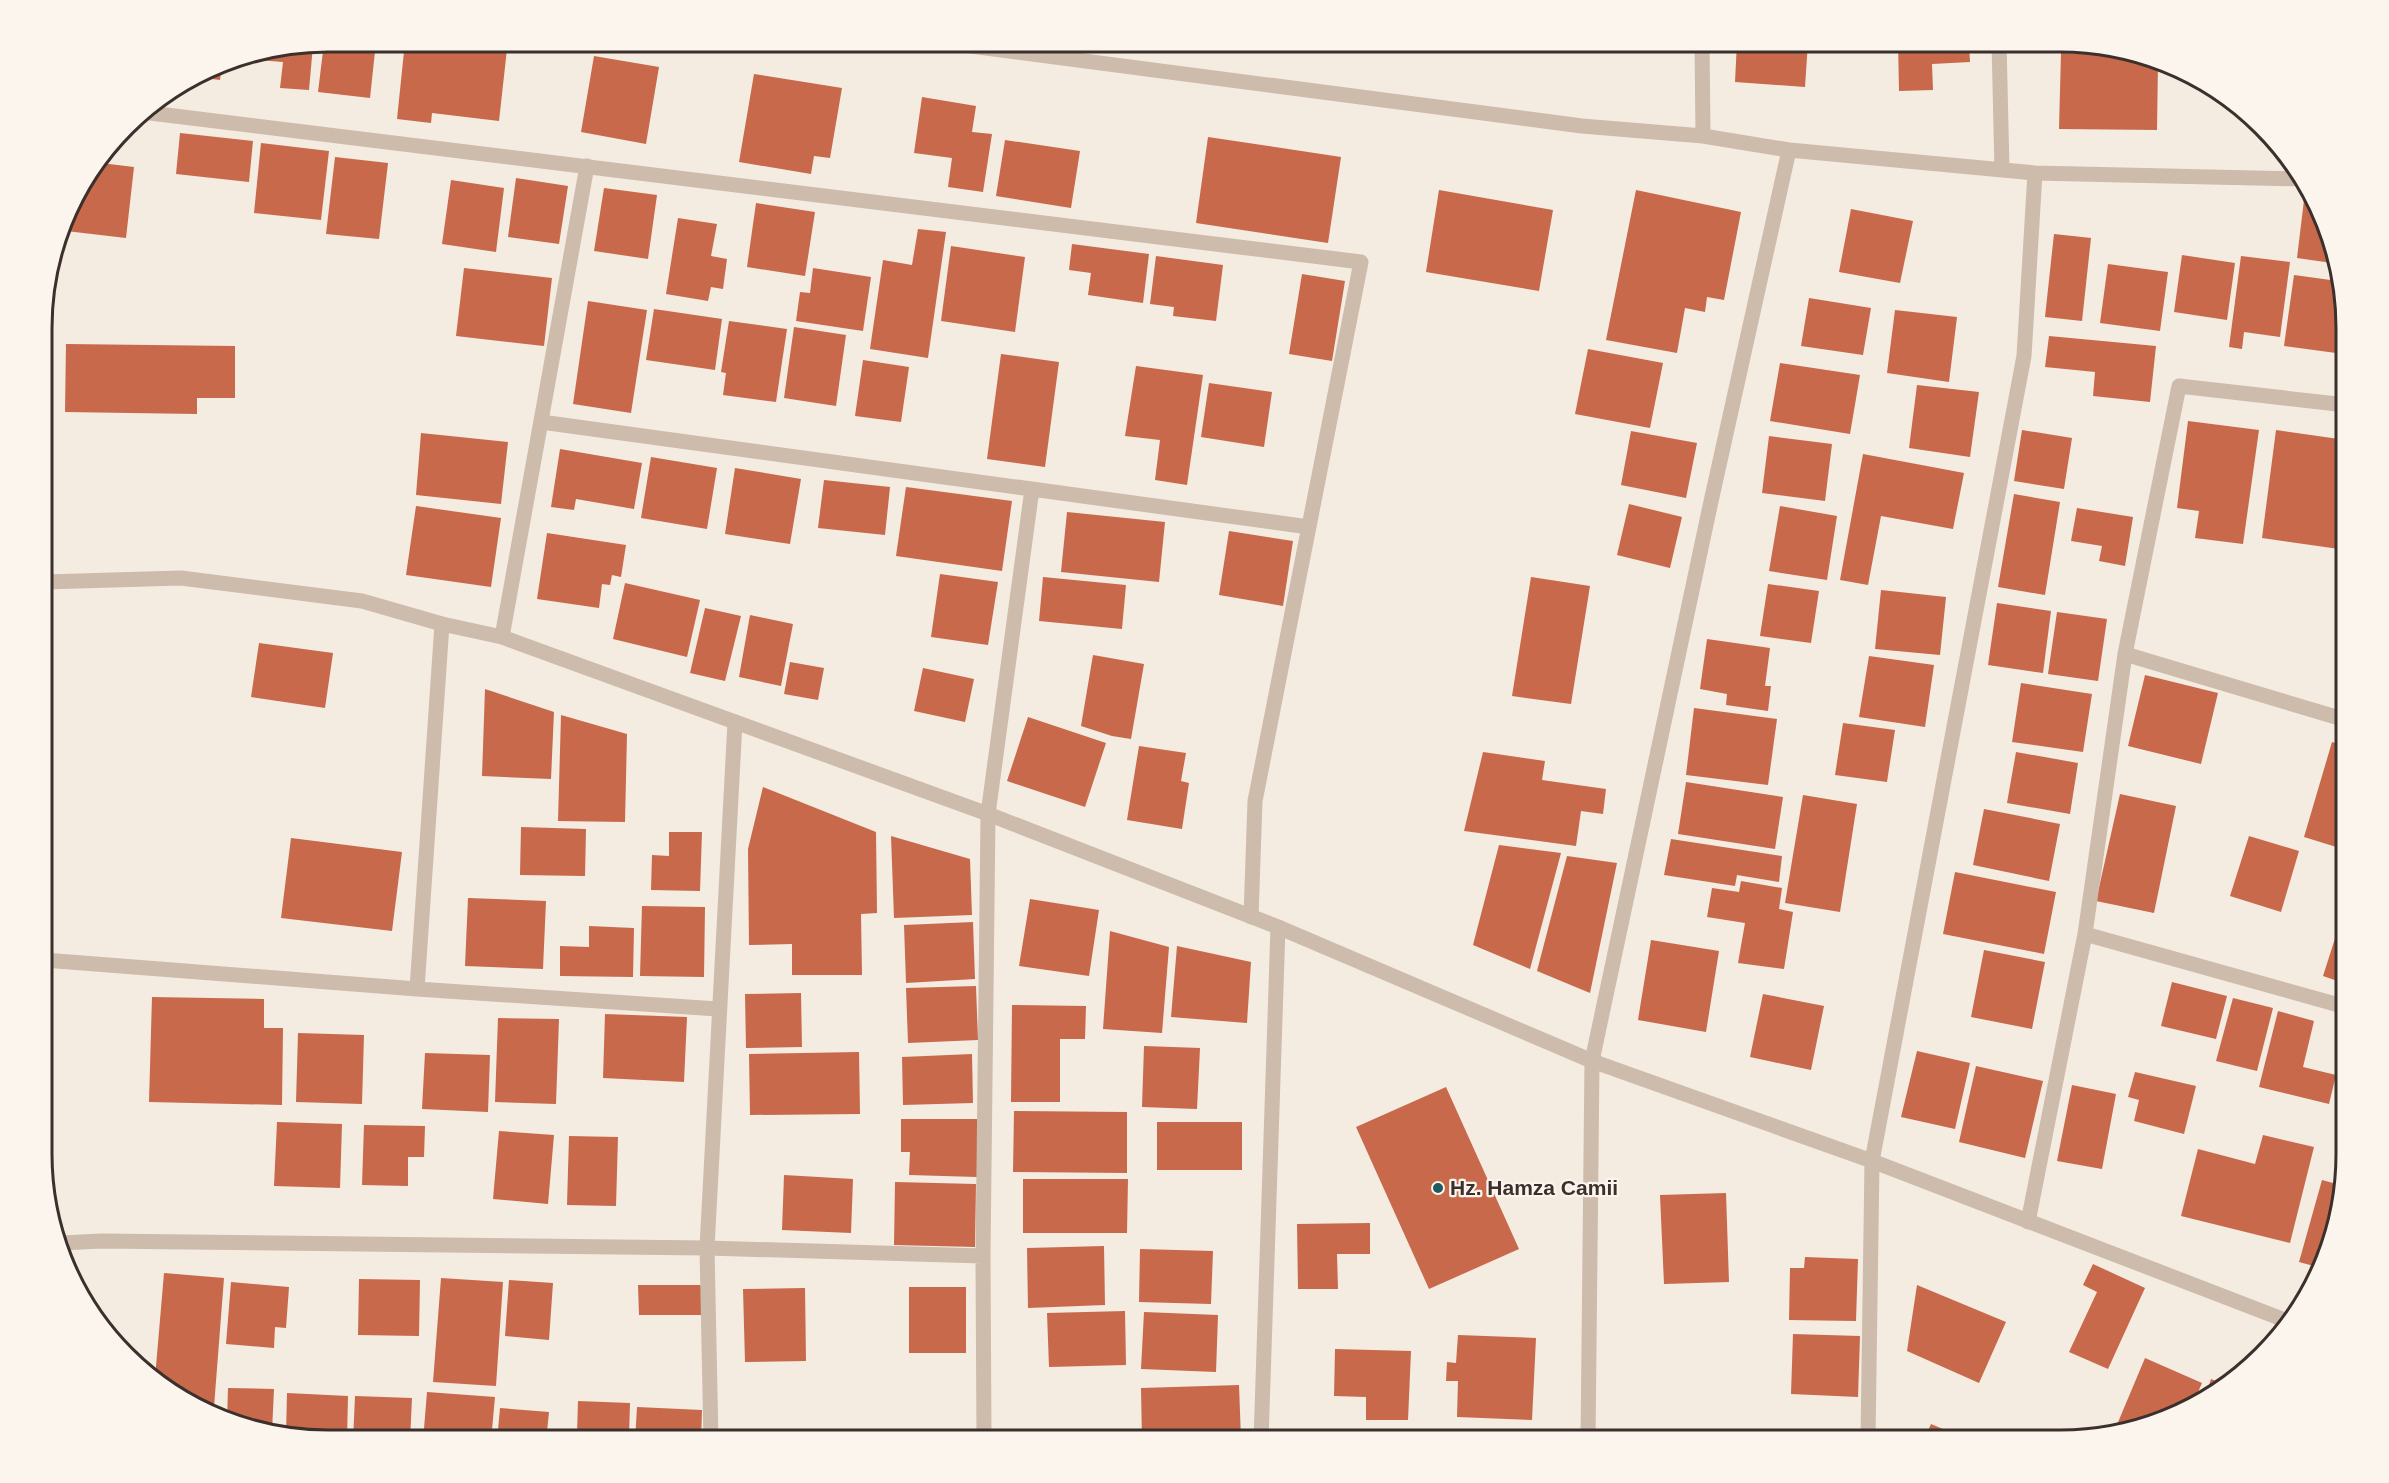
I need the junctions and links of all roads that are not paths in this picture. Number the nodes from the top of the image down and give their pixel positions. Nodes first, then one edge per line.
1 (1016, 52) edge
2 (1702, 52) edge
3 (1999, 52) edge
4 (155, 114) edge
5 (1703, 136) junction
6 (1789, 150) junction
7 (587, 166) junction
8 (2002, 170) junction
9 (2035, 173) junction
10 (2293, 179) edge
11 (2336, 404) edge
12 (541, 422) junction
13 (1032, 489) junction
14 (1309, 527) junction
15 (52, 582) edge
16 (442, 624) junction
17 (502, 637) junction
18 (2124, 654) junction
19 (2336, 717) edge
20 (735, 722) junction
21 (988, 814) junction
22 (1251, 916) junction
23 (1278, 927) junction
24 (2085, 934) junction
25 (52, 961) edge
26 (417, 989) junction
27 (2336, 1004) edge
28 (718, 1008) junction
29 (1592, 1061) junction
30 (1872, 1161) junction
31 (2028, 1222) junction
32 (67, 1243) edge
33 (707, 1248) junction
34 (983, 1256) junction
35 (2283, 1319) edge
36 (711, 1430) edge
37 (984, 1430) edge
38 (1261, 1430) edge
39 (1588, 1430) edge
40 (1868, 1430) edge

1 - 5 street
2 - 5 street
3 - 8 street
4 - 7 street
5 - 6 street
6 - 8 street
6 - 29 street
7 - 12 street
7 - 14 street
8 - 9 street
9 - 10 street
9 - 30 street
11 - 18 street
12 - 13 street
12 - 17 street
13 - 14 street
13 - 21 street
14 - 22 street
15 - 16 street
16 - 17 street
16 - 26 street
17 - 20 street
18 - 19 street
18 - 24 street
20 - 21 street
20 - 28 street
21 - 22 street
21 - 34 street
22 - 23 street
23 - 29 street
23 - 38 street
24 - 27 street
24 - 31 street
25 - 26 street
26 - 28 street
28 - 33 street
29 - 30 street
29 - 39 street
30 - 31 street
30 - 40 street
31 - 35 street
32 - 33 street
33 - 34 street
33 - 36 street
34 - 37 street

